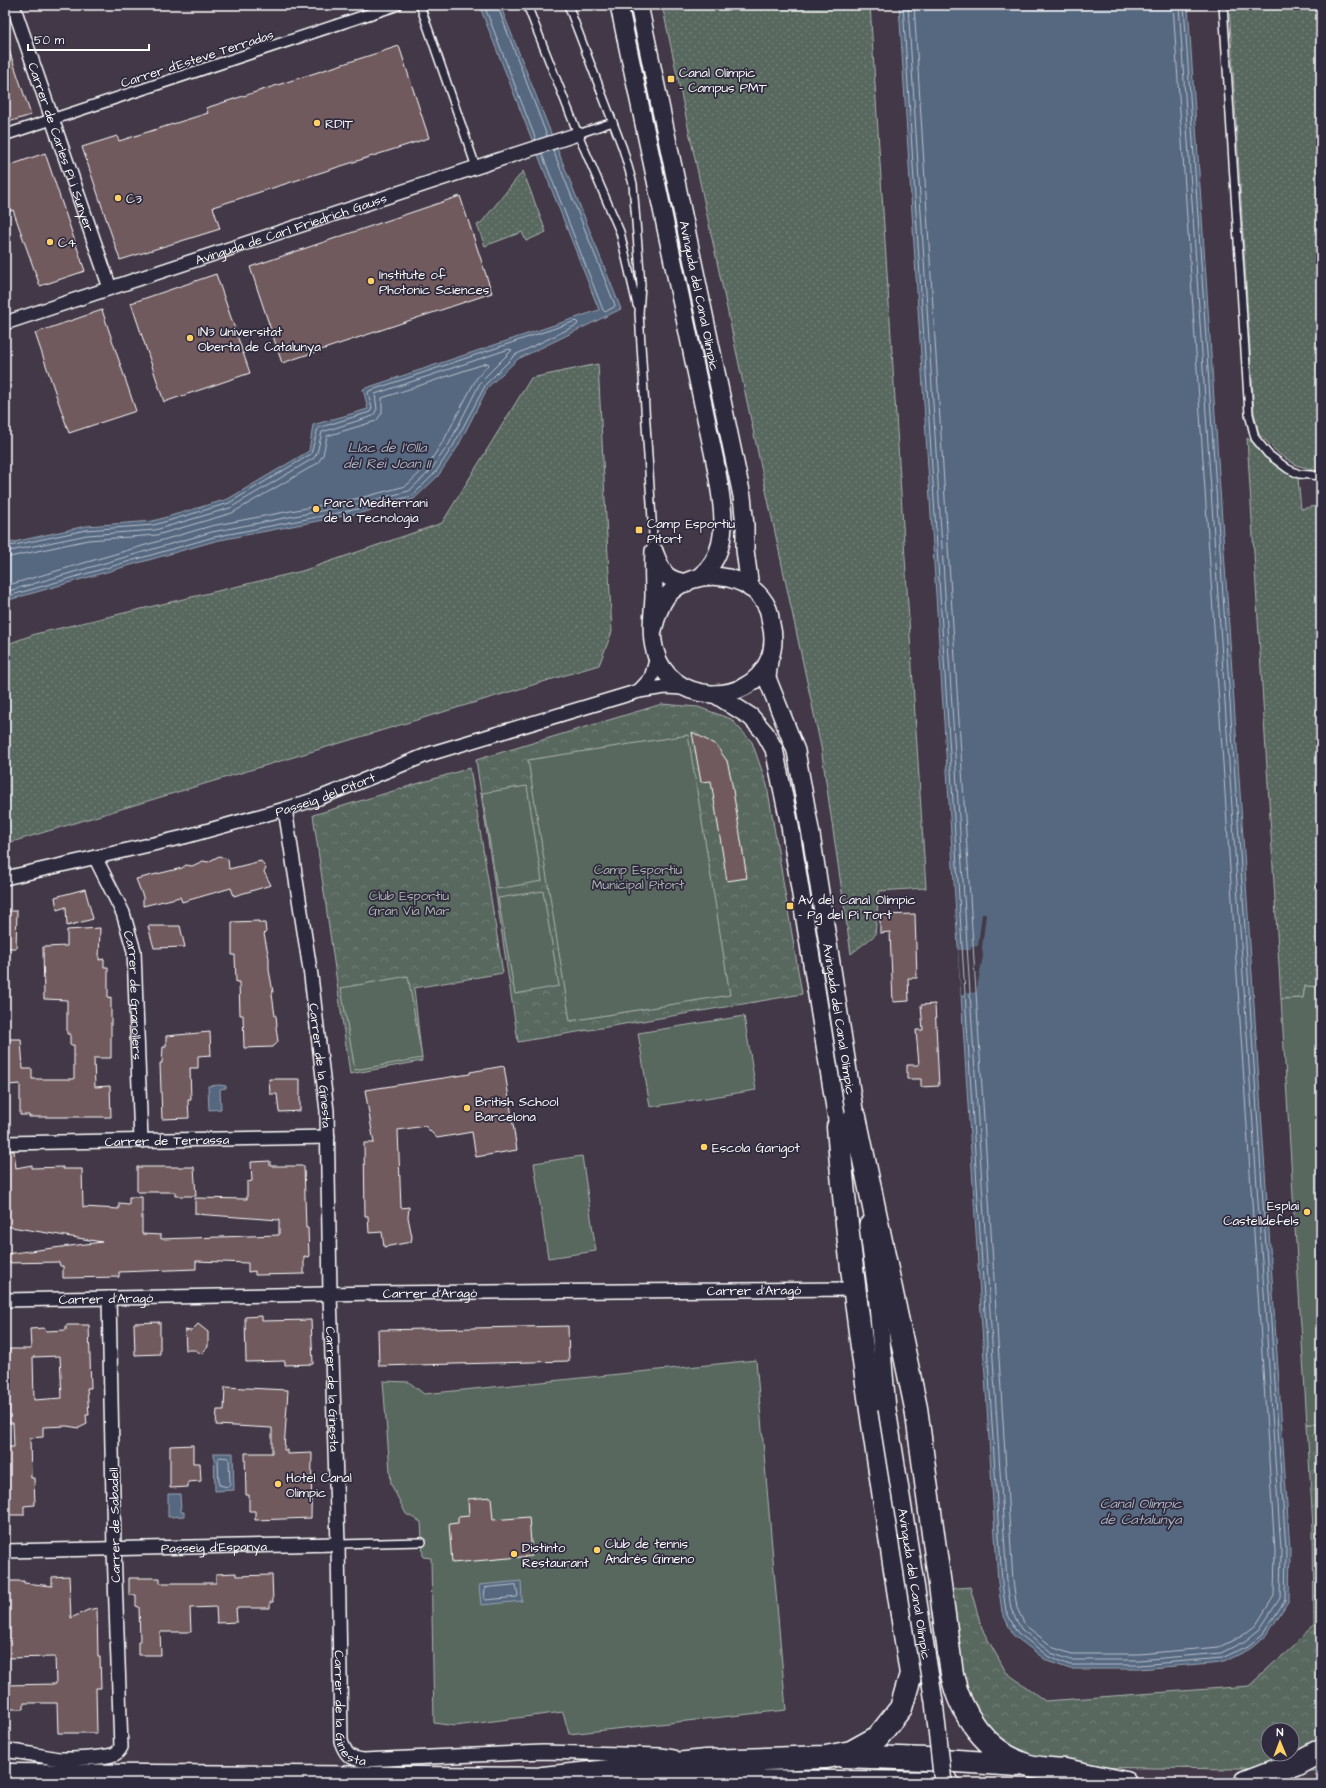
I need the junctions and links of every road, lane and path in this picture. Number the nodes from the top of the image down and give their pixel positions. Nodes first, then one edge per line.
1 (13, 5) edge
2 (397, 5) edge
3 (420, 5) edge
4 (527, 5) edge
5 (568, 5) edge
6 (619, 5) edge
7 (639, 5) edge
8 (1223, 5) edge
9 (53, 120) junction
10 (613, 122) junction
11 (5, 135) edge
12 (571, 136) junction
13 (476, 166) junction
14 (110, 288) junction
15 (639, 313) junction
16 (5, 323) edge
17 (1321, 476) edge
18 (654, 551) junction
19 (694, 580) junction
20 (750, 588) junction
21 (653, 630) junction
22 (657, 658) junction
23 (769, 660) junction
24 (684, 688) junction
25 (639, 691) junction
26 (715, 694) junction
27 (285, 809) junction
28 (95, 857) junction
29 (5, 878) edge
30 (846, 1122) junction
31 (328, 1137) junction
32 (141, 1141) junction
33 (5, 1143) edge
34 (855, 1289) junction
35 (330, 1294) junction
36 (109, 1298) junction
37 (5, 1300) edge
38 (422, 1542) dead end
39 (338, 1544) junction
40 (114, 1549) junction
41 (5, 1551) edge
42 (1321, 1750) edge
43 (5, 1751) edge
44 (836, 1755) junction
45 (705, 1761) junction
46 (1027, 1766) junction
47 (5, 1775) edge
48 (543, 1778) junction
49 (943, 1783) edge
50 (948, 1783) edge
51 (1125, 1783) edge
52 (1245, 1783) edge

1 - 9 street, Carrer de Carles Pi i Sunyer
2 - 9 street, Carrer d'Esteve Terradas
3 - 13 lane
4 - 12 lane
5 - 10 lane
6 - 19 street, Avinguda del Canal Olímpic
7 - 20 street, Avinguda del Canal Olímpic
8 - 17 lane
9 - 11 street, Carrer d'Esteve Terradas
9 - 14 street, Carrer de Carles Pi i Sunyer
10 - 12 lane
10 - 15 lane
12 - 13 street, Avinguda de Carl Friedrich Gauss
12 - 15 lane
13 - 14 street, Avinguda de Carl Friedrich Gauss
14 - 16 street, Avinguda de Carl Friedrich Gauss
15 - 18 lane
18 - 19 street
18 - 21 street
19 - 20 street
19 - 21 street
20 - 23 street
21 - 22 street
22 - 24 street
22 - 25 street
23 - 26 street
23 - 30 street, Avinguda del Canal Olímpic
24 - 25 street, Passeig del Pitort
24 - 26 street
25 - 27 street, Passeig del Pitort
26 - 30 street, Avinguda del Canal Olímpic
27 - 28 street, Passeig del Pitort
27 - 31 street, Carrer de la Ginesta
28 - 29 street, Passeig del Pitort
28 - 32 street, Carrer de Granollers
30 - 34 highway
30 - 46 highway
30 - 49 street, Avinguda del Canal Olímpic, bridge
31 - 32 street, Carrer de Terrassa
31 - 35 street, Carrer de la Ginesta
32 - 33 street, Carrer de Terrassa
34 - 35 street, Carrer d'Aragó
34 - 44 highway
35 - 36 street, Carrer d'Aragó
35 - 39 street, Carrer de la Ginesta
36 - 37 street, Carrer d'Aragó
36 - 40 street, Carrer de Sabadell
38 - 39 lane, Passeig d'Espanya
39 - 40 street, Passeig d'Espanya
39 - 45 street, Carrer de la Ginesta
40 - 41 street, Passeig d'Espanya
40 - 43 street, Carrer de Sabadell
42 - 52 highway
44 - 45 highway
44 - 46 highway
45 - 48 highway
46 - 51 highway
47 - 48 highway
48 - 50 highway

